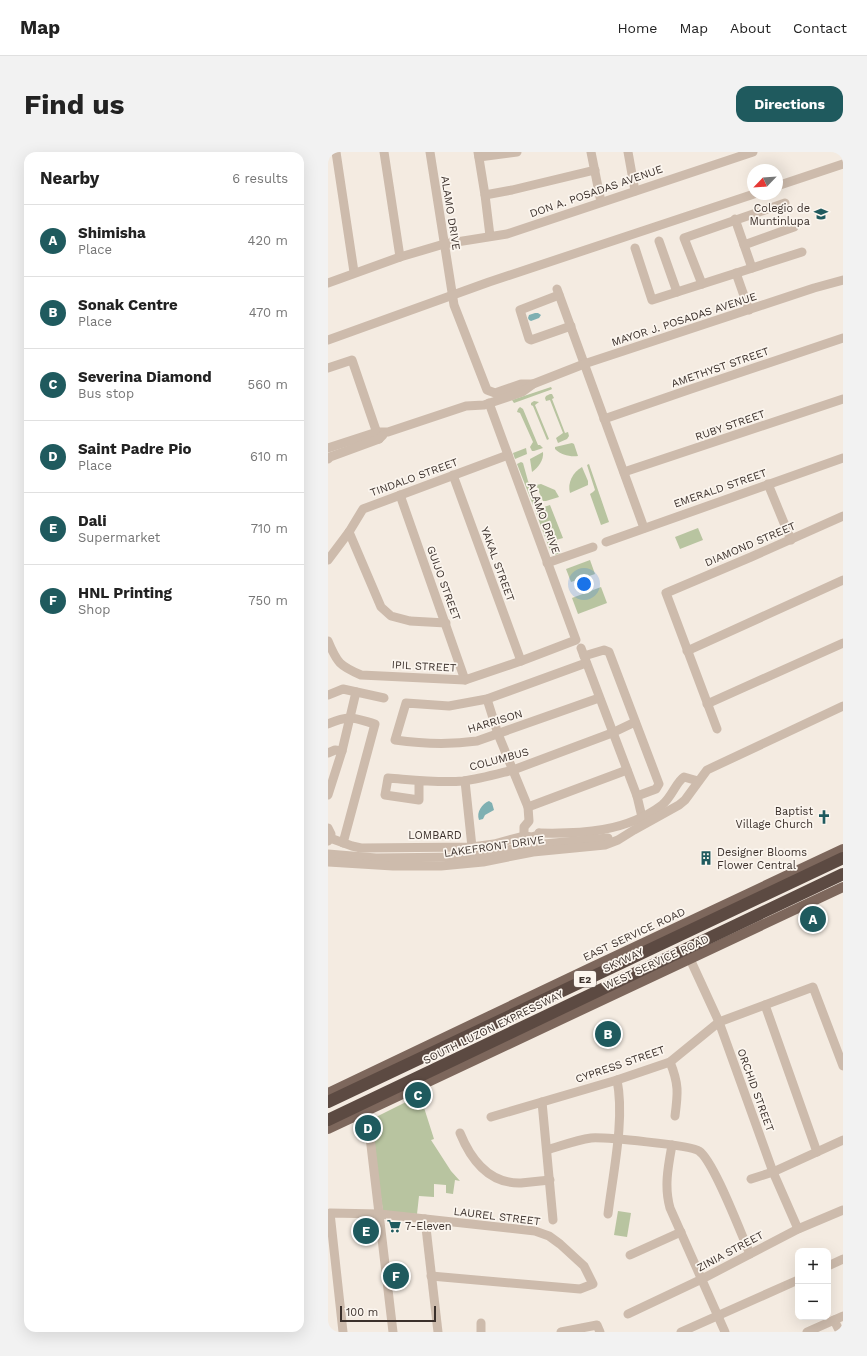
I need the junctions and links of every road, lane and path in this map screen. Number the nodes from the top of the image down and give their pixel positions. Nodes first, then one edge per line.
1 (336, 152) edge
2 (384, 152) edge
3 (430, 152) edge
4 (516, 152) edge
5 (591, 152) edge
6 (628, 152) edge
7 (753, 152) edge
8 (479, 155) edge
9 (843, 164) edge
10 (594, 170) junction
11 (783, 184) edge
12 (635, 191) junction
13 (485, 196) junction
14 (747, 196) edge
15 (601, 202) junction
16 (785, 203) dead end
17 (735, 219) junction
18 (794, 227) dead end
19 (490, 236) junction
20 (659, 241) dead end
21 (444, 244) junction
22 (744, 244) junction
23 (635, 248) dead end
24 (802, 252) dead end
25 (400, 257) junction
26 (752, 268) junction
27 (354, 272) junction
28 (736, 273) junction
29 (843, 280) edge
30 (328, 283) edge
31 (702, 284) junction
32 (677, 292) junction
33 (452, 295) junction
34 (749, 310) junction
35 (571, 326) junction
36 (843, 338) edge
37 (328, 340) edge
38 (584, 364) junction
39 (328, 368) edge
40 (533, 384) junction
41 (487, 390) joint
42 (843, 399) edge
43 (488, 403) junction
44 (604, 419) junction
45 (378, 435) junction
46 (328, 448) edge
47 (508, 455) junction
48 (843, 458) edge
49 (328, 459) edge
50 (624, 472) junction
51 (453, 475) junction
52 (768, 484) junction
53 (400, 494) junction
54 (843, 516) edge
55 (644, 528) junction
56 (349, 532) junction
57 (791, 540) junction
58 (606, 542) dead end
59 (593, 547) dead end
60 (328, 560) edge
61 (547, 563) junction
62 (843, 580) edge
63 (446, 623) junction
64 (576, 640) joint
65 (328, 642) edge
66 (843, 643) edge
67 (687, 651) junction
68 (584, 656) junction
69 (520, 661) junction
70 (465, 680) junction
71 (356, 692) junction
72 (328, 695) edge
73 (384, 698) dead end
74 (599, 698) junction
75 (487, 699) junction
76 (707, 704) junction
77 (843, 706) edge
78 (350, 717) junction
79 (635, 722) junction
80 (328, 724) edge
81 (717, 729) dead end
82 (612, 733) junction
83 (498, 734) junction
84 (342, 751) junction
85 (328, 753) edge
86 (512, 770) junction
87 (627, 770) junction
88 (465, 780) junction
89 (419, 781) junction
90 (698, 781) junction
91 (328, 795) edge
92 (637, 796) junction
93 (528, 806) junction
94 (642, 817) junction
95 (529, 821) junction
96 (328, 828) edge
97 (634, 830) junction
98 (539, 833) junction
99 (524, 836) junction
100 (329, 839) edge
101 (342, 843) junction
102 (472, 847) junction
103 (843, 850) edge
104 (328, 854) edge
105 (843, 858) edge
106 (328, 862) edge
107 (843, 863) edge
108 (843, 871) edge
109 (843, 874) edge
110 (843, 887) edge
111 (690, 959) junction
112 (765, 1005) junction
113 (719, 1022) junction
114 (670, 1062) junction
115 (843, 1066) edge
116 (617, 1080) junction
117 (328, 1093) edge
118 (328, 1102) edge
119 (542, 1102) junction
120 (328, 1106) edge
121 (364, 1112) junction
122 (328, 1114) edge
123 (675, 1116) dead end
124 (491, 1117) dead end
125 (328, 1120) edge
126 (328, 1129) edge
127 (460, 1133) dead end
128 (617, 1139) junction
129 (843, 1140) edge
130 (672, 1145) junction
131 (546, 1150) junction
132 (817, 1152) junction
133 (773, 1172) junction
134 (750, 1179) dead end
135 (550, 1180) junction
136 (843, 1210) edge
137 (380, 1214) junction
138 (608, 1214) dead end
139 (425, 1219) junction
140 (553, 1220) dead end
141 (798, 1229) junction
142 (681, 1232) junction
143 (750, 1254) junction
144 (630, 1255) dead end
145 (843, 1260) edge
146 (831, 1265) edge
147 (431, 1276) junction
148 (702, 1279) junction
149 (795, 1281) edge
150 (628, 1314) dead end
151 (718, 1315) junction
152 (839, 1318) edge
153 (343, 1332) edge
154 (393, 1332) edge
155 (438, 1332) edge
156 (561, 1332) edge
157 (600, 1332) edge
158 (681, 1332) edge
159 (725, 1332) edge
160 (807, 1332) edge
161 (840, 1332) edge

1 - 27 street
2 - 25 street
3 - 21 street, ALAMO DRIVE
4 - 8 street
5 - 10 street
6 - 12 street
7 - 12 street, DON A. POSADAS AVENUE
8 - 13 street
9 - 11 street
10 - 13 street
10 - 15 street
12 - 15 street, DON A. POSADAS AVENUE
13 - 19 street
14 - 33 street
15 - 19 street, DON A. POSADAS AVENUE
16 - 17 street
17 - 22 street
17 - 31 street
18 - 22 street
19 - 21 street, DON A. POSADAS AVENUE
20 - 32 street
21 - 25 street, DON A. POSADAS AVENUE
21 - 33 street, ALAMO DRIVE
22 - 26 street
23 - 32 street
24 - 26 street
25 - 27 street, DON A. POSADAS AVENUE
26 - 28 street
27 - 30 street, DON A. POSADAS AVENUE
28 - 31 street
28 - 34 street
29 - 34 street, MAYOR J. POSADAS AVENUE
31 - 32 street
33 - 37 street
33 - 41 street, ALAMO DRIVE
34 - 38 street, MAYOR J. POSADAS AVENUE
35 - 35 street
35 - 38 street
36 - 44 street, AMETHYST STREET
38 - 40 street, MAYOR J. POSADAS AVENUE
38 - 44 street
39 - 45 street
40 - 41 street, MAYOR J. POSADAS AVENUE
40 - 43 street, MAYOR J. POSADAS AVENUE
42 - 50 street, RUBY STREET
43 - 45 street, MAYOR J. POSADAS AVENUE
43 - 47 street, ALAMO DRIVE
44 - 50 street
45 - 46 street, MAYOR J. POSADAS AVENUE
45 - 49 street, MAYOR J. POSADAS AVENUE
47 - 51 street, TINDALO STREET
47 - 61 street, ALAMO DRIVE
48 - 52 street, EMERALD STREET
50 - 55 street
51 - 53 street, TINDALO STREET
51 - 69 street, YAKAL STREET
52 - 55 street, EMERALD STREET
52 - 57 street
53 - 56 street, TINDALO STREET
53 - 63 street, GUIJO STREET
54 - 57 street, DIAMOND STREET
55 - 58 street, EMERALD STREET
56 - 60 street, TINDALO STREET
56 - 63 street
57 - 67 street, DIAMOND STREET
59 - 61 street
61 - 64 street, ALAMO DRIVE
62 - 67 street
63 - 70 street, GUIJO STREET
64 - 69 street, IPIL STREET
65 - 70 street, IPIL STREET
66 - 76 street
67 - 76 street
68 - 74 street
68 - 75 street
68 - 79 street
69 - 70 street, IPIL STREET
71 - 72 street
71 - 73 street
71 - 78 street
74 - 82 street
74 - 83 street, HARRISON
75 - 83 street
75 - 83 street, HARRISON
76 - 81 street
77 - 90 street, LAKEFRONT DRIVE
78 - 80 street
78 - 84 street
78 - 101 street
79 - 82 street, COLUMBUS
79 - 92 street
82 - 86 street, COLUMBUS
82 - 87 street
83 - 86 street
84 - 85 street
84 - 91 street
86 - 88 street, COLUMBUS
86 - 93 street
87 - 92 street
87 - 93 street
88 - 89 street, COLUMBUS
88 - 102 street
89 - 89 street, COLUMBUS
90 - 94 street, LOMBARD
90 - 97 street, LAKEFRONT DRIVE
92 - 94 street
93 - 95 street
94 - 98 street, LOMBARD
95 - 98 street
95 - 99 street
96 - 100 street
97 - 104 street, LAKEFRONT DRIVE
97 - 106 street, LAKEFRONT DRIVE
98 - 99 street, LOMBARD
99 - 102 street, LOMBARD
100 - 101 street, LOMBARD
101 - 102 street, LOMBARD
103 - 117 main road, EAST SERVICE ROAD
105 - 118 highway, SOUTH LUZON EXPRESSWAY / E2
107 - 120 highway, SKYWAY / E2
108 - 122 highway, SKYWAY / E2
109 - 125 highway, SOUTH LUZON EXPRESSWAY / E2
110 - 111 main road, WEST SERVICE ROAD
111 - 113 street, ORCHID STREET
111 - 121 main road, WEST SERVICE ROAD
112 - 113 street, CYPRESS STREET
112 - 115 street, CYPRESS STREET
112 - 132 street
113 - 114 street, CYPRESS STREET
113 - 133 street, ORCHID STREET
114 - 116 street, CYPRESS STREET
114 - 123 street
116 - 119 street, CYPRESS STREET
116 - 128 street
119 - 124 street, CYPRESS STREET
119 - 131 street
121 - 126 main road, WEST SERVICE ROAD
121 - 137 street
127 - 135 street
128 - 130 street
128 - 131 street
128 - 138 street
129 - 132 street
130 - 142 street
130 - 143 street
131 - 135 street
132 - 133 street
133 - 134 street
133 - 141 street, ORCHID STREET
135 - 140 street
136 - 141 street, ZINIA STREET
137 - 139 street, LAUREL STREET
137 - 153 street, LAUREL STREET
137 - 154 street
139 - 147 street
139 - 147 street, LAUREL STREET
141 - 143 street, ZINIA STREET
142 - 144 street
142 - 148 street
143 - 148 street, ZINIA STREET
145 - 146 street
147 - 155 street
148 - 150 street, ZINIA STREET
148 - 151 street
149 - 151 street
151 - 158 street
151 - 159 street
152 - 160 street
152 - 161 street
156 - 157 street

